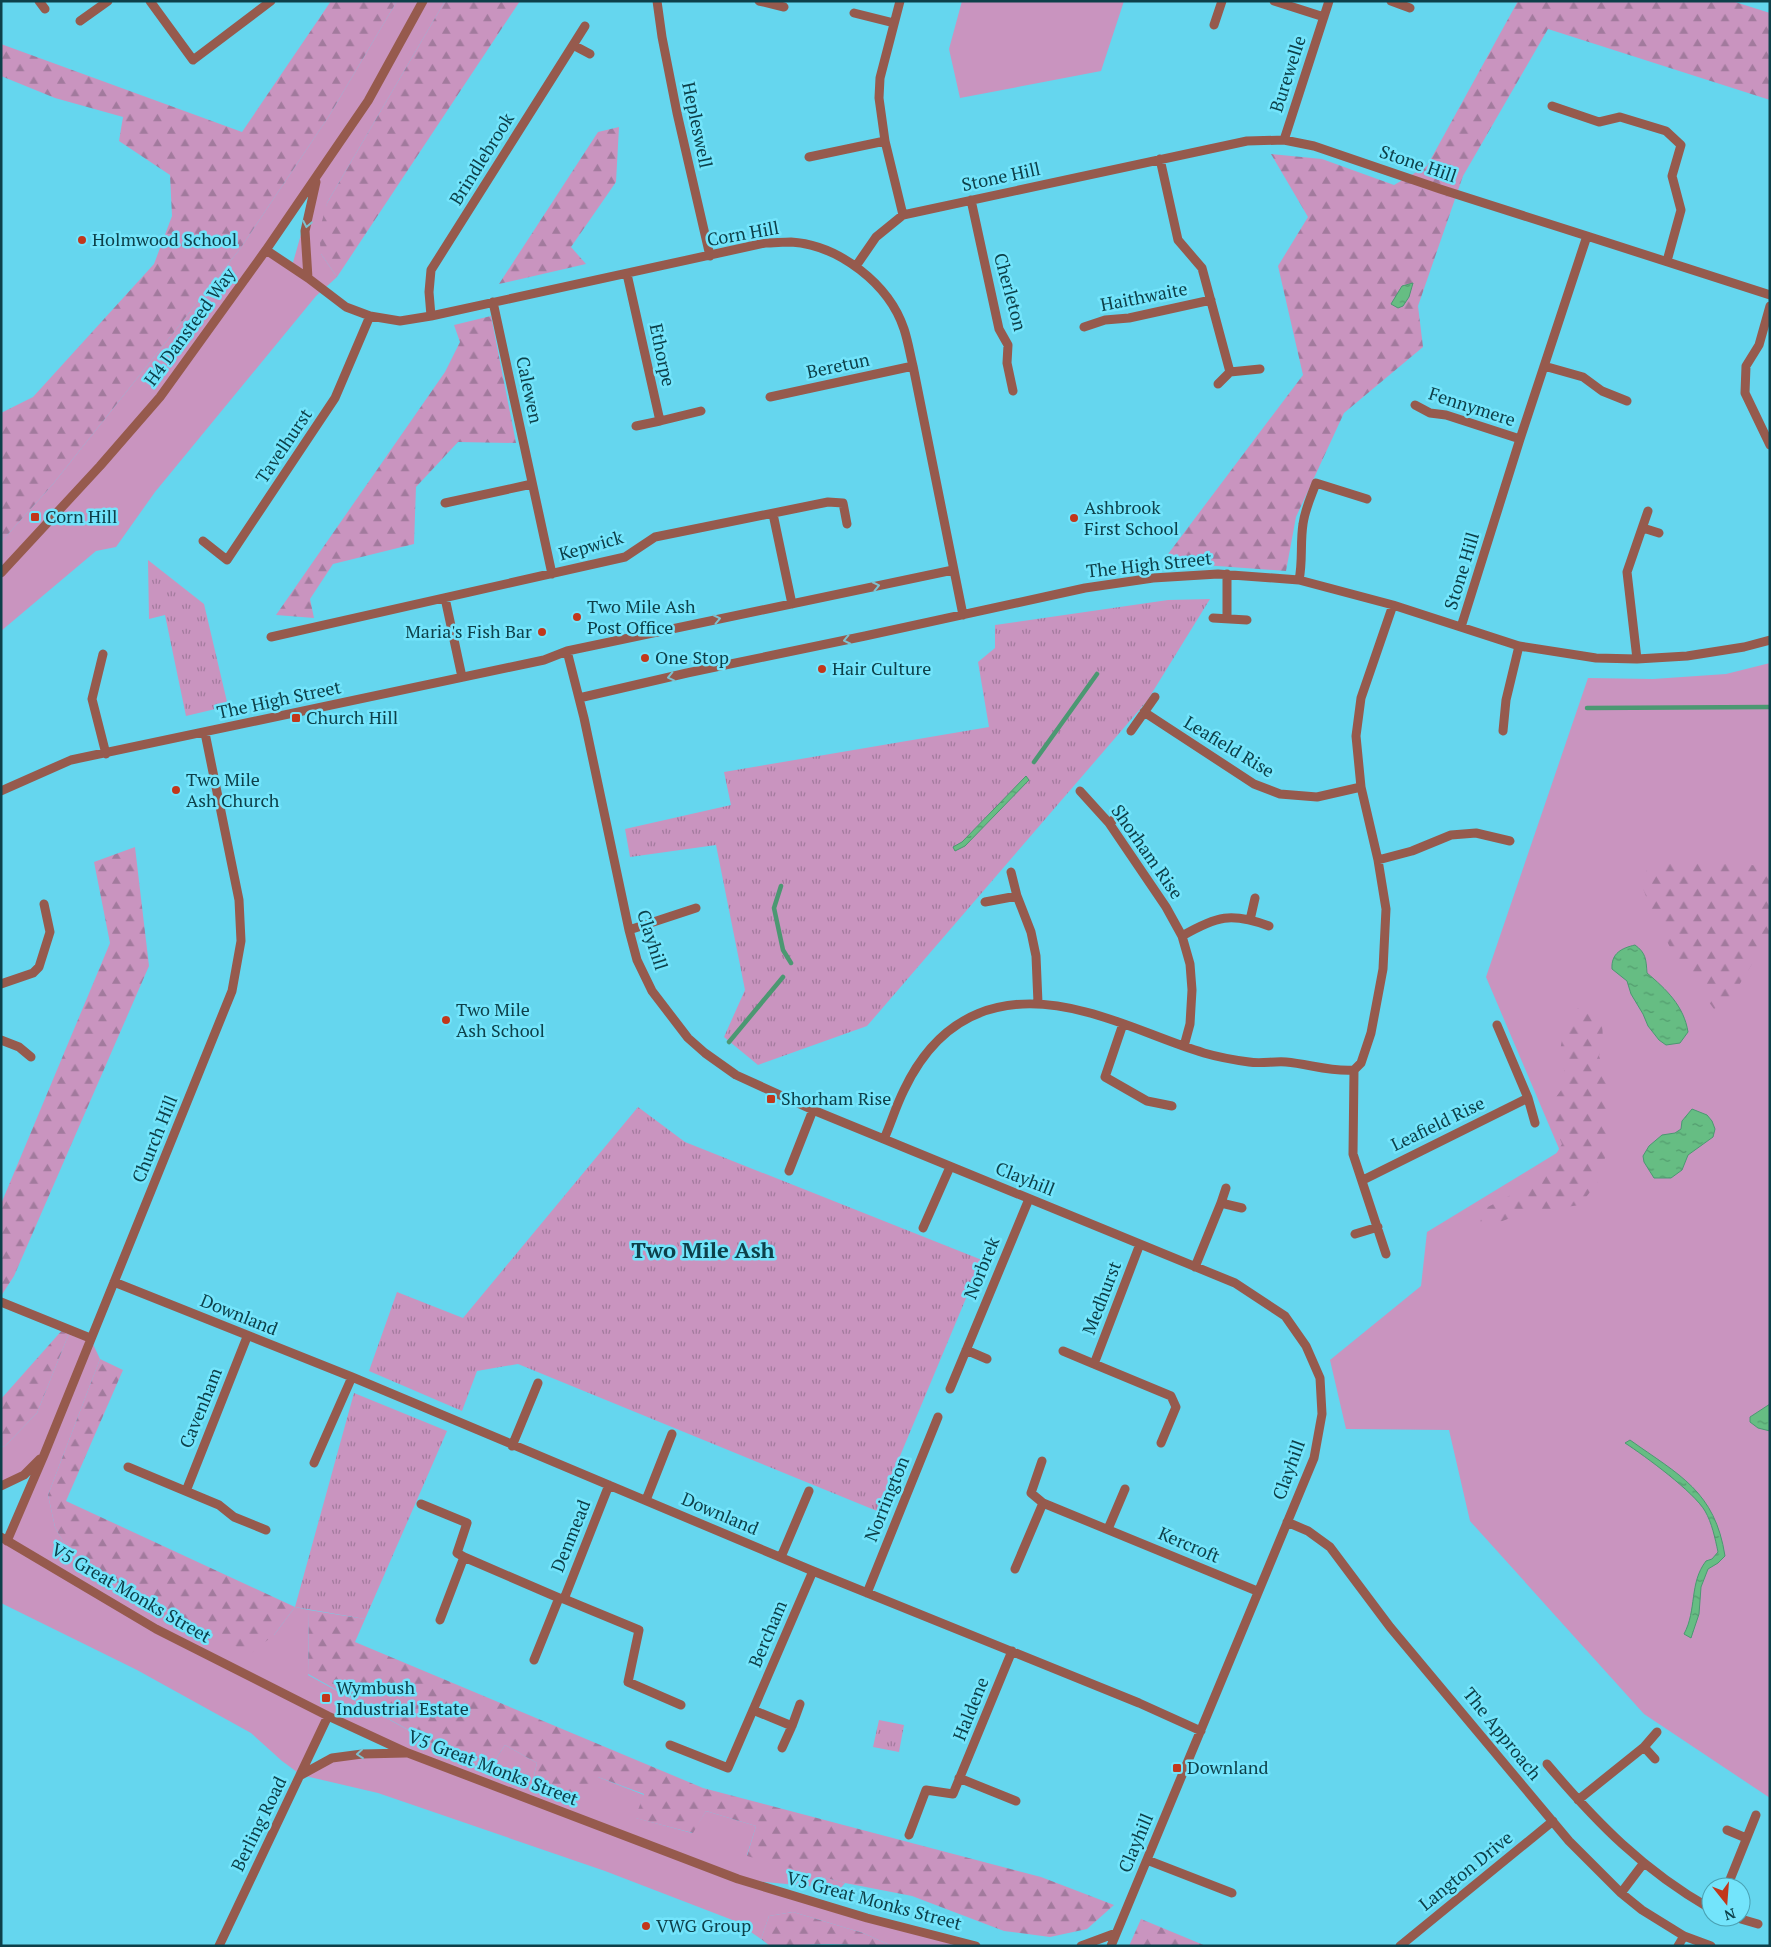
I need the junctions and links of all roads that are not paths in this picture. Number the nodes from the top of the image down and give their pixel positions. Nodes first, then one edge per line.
1 (39, 1) edge
2 (108, 1) edge
3 (150, 1) edge
4 (271, 1) edge
5 (423, 1) edge
6 (658, 1) edge
7 (759, 1) edge
8 (900, 1) edge
9 (1222, 1) edge
10 (1274, 1) edge
11 (1329, 1) edge
12 (1391, 1) edge
13 (784, 7) dead end
14 (1410, 8) dead end
15 (45, 10) dead end
16 (854, 13) dead end
17 (1324, 17) junction
18 (80, 21) dead end
19 (894, 23) junction
20 (1214, 25) dead end
21 (585, 26) dead end
22 (573, 45) junction
23 (590, 54) dead end
24 (1552, 106) dead end
25 (885, 140) junction
26 (1284, 140) junction
27 (809, 157) dead end
28 (1160, 159) junction
29 (317, 176) junction
30 (971, 200) junction
31 (903, 216) junction
32 (1586, 236) junction
33 (266, 250) junction
34 (710, 256) junction
35 (1667, 261) junction
36 (856, 266) junction
37 (627, 274) junction
38 (308, 278) junction
39 (1770, 295) edge
40 (1211, 300) junction
41 (493, 302) junction
42 (1770, 306) edge
43 (370, 316) junction
44 (431, 316) junction
45 (1084, 327) dead end
46 (913, 366) junction
47 (1544, 366) junction
48 (1260, 369) dead end
49 (1230, 372) junction
50 (1218, 384) dead end
51 (1013, 391) dead end
52 (770, 397) dead end
53 (1627, 401) dead end
54 (1415, 405) dead end
55 (702, 411) dead end
56 (660, 421) junction
57 (636, 426) dead end
58 (1520, 439) junction
59 (1770, 445) edge
60 (532, 484) junction
61 (1367, 499) dead end
62 (445, 503) dead end
63 (1648, 511) dead end
64 (773, 514) junction
65 (847, 524) dead end
66 (1643, 528) junction
67 (1659, 533) dead end
68 (203, 541) dead end
69 (953, 570) junction
70 (1, 573) edge
71 (552, 574) junction
72 (1227, 574) junction
73 (1299, 580) junction
74 (445, 598) junction
75 (792, 604) junction
76 (1393, 605) junction
77 (963, 615) junction
78 (1213, 618) dead end
79 (1228, 618) junction
80 (1246, 620) dead end
81 (1462, 627) junction
82 (271, 637) dead end
83 (1770, 640) edge
84 (1519, 646) junction
85 (567, 652) junction
86 (103, 654) dead end
87 (1637, 659) junction
88 (462, 677) junction
89 (1155, 697) dead end
90 (579, 698) junction
91 (1144, 712) junction
92 (1131, 731) dead end
93 (1503, 731) dead end
94 (205, 733) junction
95 (106, 754) junction
96 (1362, 787) junction
97 (1, 791) edge
98 (1080, 791) dead end
99 (1124, 812) dead end
100 (1109, 823) junction
101 (1510, 841) dead end
102 (1378, 860) junction
103 (1011, 872) dead end
104 (1017, 896) junction
105 (1255, 898) dead end
106 (984, 902) dead end
107 (44, 904) dead end
108 (696, 908) dead end
109 (1250, 920) junction
110 (1269, 926) dead end
111 (629, 930) junction
112 (1182, 936) junction
113 (1, 984) edge
114 (1038, 1003) junction
115 (1123, 1024) junction
116 (1497, 1025) dead end
117 (1, 1040) edge
118 (1184, 1046) junction
119 (31, 1057) dead end
120 (1354, 1070) junction
121 (1528, 1098) junction
122 (1172, 1106) dead end
123 (813, 1110) junction
124 (1535, 1123) dead end
125 (884, 1139) junction
126 (950, 1167) junction
127 (789, 1171) dead end
128 (1363, 1180) junction
129 (1226, 1188) dead end
130 (1029, 1198) junction
131 (1221, 1203) junction
132 (1242, 1208) dead end
133 (1378, 1227) junction
134 (924, 1228) dead end
135 (1355, 1234) dead end
136 (1140, 1244) junction
137 (1386, 1254) dead end
138 (1195, 1267) junction
139 (114, 1282) junction
140 (1, 1302) edge
141 (247, 1337) junction
142 (90, 1338) junction
143 (966, 1350) junction
144 (1063, 1351) dead end
145 (987, 1359) dead end
146 (1094, 1364) junction
147 (352, 1378) junction
148 (538, 1383) dead end
149 (950, 1389) dead end
150 (938, 1416) dead end
151 (672, 1434) dead end
152 (1161, 1443) dead end
153 (512, 1446) junction
154 (44, 1455) junction
155 (1042, 1461) dead end
156 (314, 1463) dead end
157 (128, 1466) dead end
158 (609, 1485) junction
159 (1, 1486) edge
160 (1125, 1489) dead end
161 (186, 1491) junction
162 (809, 1491) dead end
163 (646, 1500) junction
164 (421, 1504) dead end
165 (1043, 1504) junction
166 (1287, 1522) junction
167 (1108, 1529) junction
168 (266, 1530) dead end
169 (4, 1539) edge
170 (464, 1557) junction
171 (781, 1557) junction
172 (1014, 1569) dead end
173 (813, 1571) junction
174 (1257, 1591) junction
175 (867, 1593) junction
176 (562, 1598) junction
177 (440, 1620) dead end
178 (1012, 1651) junction
179 (534, 1660) dead end
180 (800, 1704) dead end
181 (681, 1705) dead end
182 (753, 1710) junction
183 (328, 1716) junction
184 (792, 1726) junction
185 (1201, 1731) junction
186 (1657, 1732) dead end
187 (670, 1745) dead end
188 (782, 1748) dead end
189 (1644, 1748) junction
190 (408, 1753) junction
191 (1654, 1759) dead end
192 (1547, 1764) dead end
193 (301, 1775) junction
194 (959, 1778) junction
195 (1578, 1800) junction
196 (1016, 1801) dead end
197 (1756, 1815) dead end
198 (1553, 1821) junction
199 (1727, 1830) dead end
200 (908, 1835) dead end
201 (1746, 1838) junction
202 (1147, 1860) junction
203 (1643, 1864) junction
204 (1731, 1877) edge
205 (1232, 1893) dead end
206 (1621, 1893) junction
207 (1701, 1903) edge
208 (1751, 1922) edge
209 (1758, 1924) dead end
210 (1116, 1933) junction
211 (1684, 1936) junction
212 (220, 1946) edge
213 (976, 1946) edge
214 (1081, 1946) edge
215 (1111, 1946) edge
216 (1400, 1946) edge
217 (1678, 1946) edge
218 (1711, 1946) edge

1 - 15 street
2 - 18 street
3 - 4 street
5 - 29 street, H4 Dansteed Way
6 - 34 street, Hepleswell
7 - 13 street
8 - 19 street
9 - 20 street
10 - 17 street, Burewelle
11 - 17 street, Burewelle
12 - 14 street
16 - 19 street
17 - 26 street, Burewelle
19 - 25 street
21 - 22 street, Brindlebrook
22 - 23 street
22 - 44 street, Brindlebrook
24 - 35 street
25 - 27 street
25 - 31 street
26 - 28 street, Stone Hill
26 - 32 street, Stone Hill
28 - 30 street, Stone Hill
28 - 40 street, Haithwaite
29 - 33 street, H4 Dansteed Way
29 -> 38 street
30 - 31 street, Stone Hill
30 - 51 street, Cherleton
31 - 36 street, Stone Hill
32 - 35 street
32 - 47 street, Stone Hill
33 - 38 street, Corn Hill
33 - 70 street, H4 Dansteed Way
34 - 36 street, Corn Hill
34 - 37 street, Corn Hill
35 - 39 street
36 - 46 street, Corn Hill
37 - 41 street, Corn Hill
37 - 56 street, Ethorpe
38 - 43 street, Corn Hill
40 - 45 street, Haithwaite
40 - 49 street, Haithwaite
41 - 44 street, Corn Hill
41 - 60 street, Calewen
42 - 59 street
43 - 44 street, Corn Hill
43 - 68 street, Tavelhurst
46 - 52 street, Beretun
46 - 69 street, Corn Hill
47 - 53 street
47 - 58 street, Stone Hill
48 - 49 street
49 - 50 street
54 - 58 street, Fennymere
55 - 56 street
56 - 57 street
58 - 81 street, Stone Hill
60 - 62 street
60 - 71 street, Calewen
61 - 73 street
63 - 66 street
64 - 65 street, Kepwick
64 - 71 street, Kepwick
64 - 75 street
66 - 67 street
66 - 87 street
75 -> 69 street, The High Street
69 - 77 street, Corn Hill
71 - 74 street, Kepwick
72 - 73 street, The High Street
72 - 77 street, The High Street
72 - 79 street
73 - 76 street, The High Street
74 - 82 street, Kepwick
74 - 88 street
85 -> 75 street, The High Street
76 - 81 street, The High Street
76 - 96 street
77 -> 90 street, The High Street
78 - 79 street
79 - 80 street
81 - 84 street, The High Street
83 - 87 street, The High Street
84 - 87 street, The High Street
84 - 93 street
85 - 88 street, The High Street
85 - 90 street
86 - 95 street
88 - 94 street, The High Street
89 - 91 street
90 - 111 street, Clayhill
91 - 92 street
91 - 96 street, Leafield Rise
94 - 95 street, The High Street
94 - 139 street, Church Hill
95 - 97 street, The High Street
96 - 102 street
98 - 100 street, Shorham Rise
99 - 100 street
100 - 112 street, Shorham Rise
101 - 102 street
102 - 120 street
103 - 104 street
104 - 106 street
104 - 114 street
105 - 109 street
107 - 113 street
108 - 111 street
109 - 110 street
109 - 112 street
111 - 123 street, Clayhill
112 - 118 street, Shorham Rise
114 - 115 street
114 - 125 street
115 - 118 street
115 - 122 street
116 - 121 street
117 - 119 street
118 - 120 street
120 - 128 street
121 - 124 street
121 - 128 street, Leafield Rise
123 - 125 street, Clayhill
123 - 127 street
125 - 126 street, Clayhill
126 - 130 street, Clayhill
126 - 134 street
128 - 133 street
129 - 131 street
130 - 136 street, Clayhill
130 - 143 street, Norbrek
131 - 132 street
131 - 138 street
133 - 135 street
133 - 137 street
136 - 138 street, Clayhill
136 - 146 street, Medhurst
138 - 166 street, Clayhill
139 - 141 street, Downland
139 - 142 street, Church Hill
140 - 142 street
141 - 147 street, Downland
141 - 161 street, Cavenham
142 - 154 street, Church Hill
143 - 145 street
143 - 149 street, Norbrek
144 - 146 street, Medhurst
146 - 152 street, Medhurst
147 - 153 street, Downland
147 - 156 street
148 - 153 street
150 - 175 street, Norrington
151 - 163 street
153 - 158 street, Downland
154 - 159 street
154 - 169 street, Church Hill
155 - 165 street
157 - 161 street
158 - 163 street, Downland
158 - 176 street, Denmead
160 - 167 street
161 - 168 street
162 - 171 street
163 - 171 street, Downland
164 - 170 street
165 - 167 street, Kercroft
165 - 172 street
166 - 174 street, Clayhill
166 - 198 street, The Approach
167 - 174 street, Kercroft
169 - 183 street, V5 Great Monks Street
170 - 176 street, Denmead
170 - 177 street
171 - 173 street, Downland
173 - 175 street, Downland
173 - 182 street, Bercham
174 - 185 street, Clayhill
175 - 178 street, Downland
176 - 179 street, Denmead
176 - 181 street, Denmead
178 - 185 street, Downland
178 - 194 street, Haldene
180 - 184 street
182 - 184 street
182 - 187 street, Bercham
183 - 190 street, V5 Great Monks Street
183 - 193 street, Berling Road
184 - 188 street
185 - 202 street, Clayhill
186 - 189 street
189 - 191 street
189 - 195 street
190 -> 193 street
190 - 213 street, V5 Great Monks Street
192 - 195 street
193 - 212 street, Berling Road
194 - 196 street
194 - 200 street, Haldene
195 - 203 street
197 - 201 street
198 - 206 street, The Approach
198 - 216 street, Langton Drive
199 - 201 street
201 - 204 street
202 - 205 street
202 - 210 street, Clayhill
203 - 206 street
203 - 207 street
206 - 211 street, The Approach
208 - 209 street
210 - 214 street
210 - 215 street, Clayhill
211 - 217 street
211 - 218 street, The Approach

